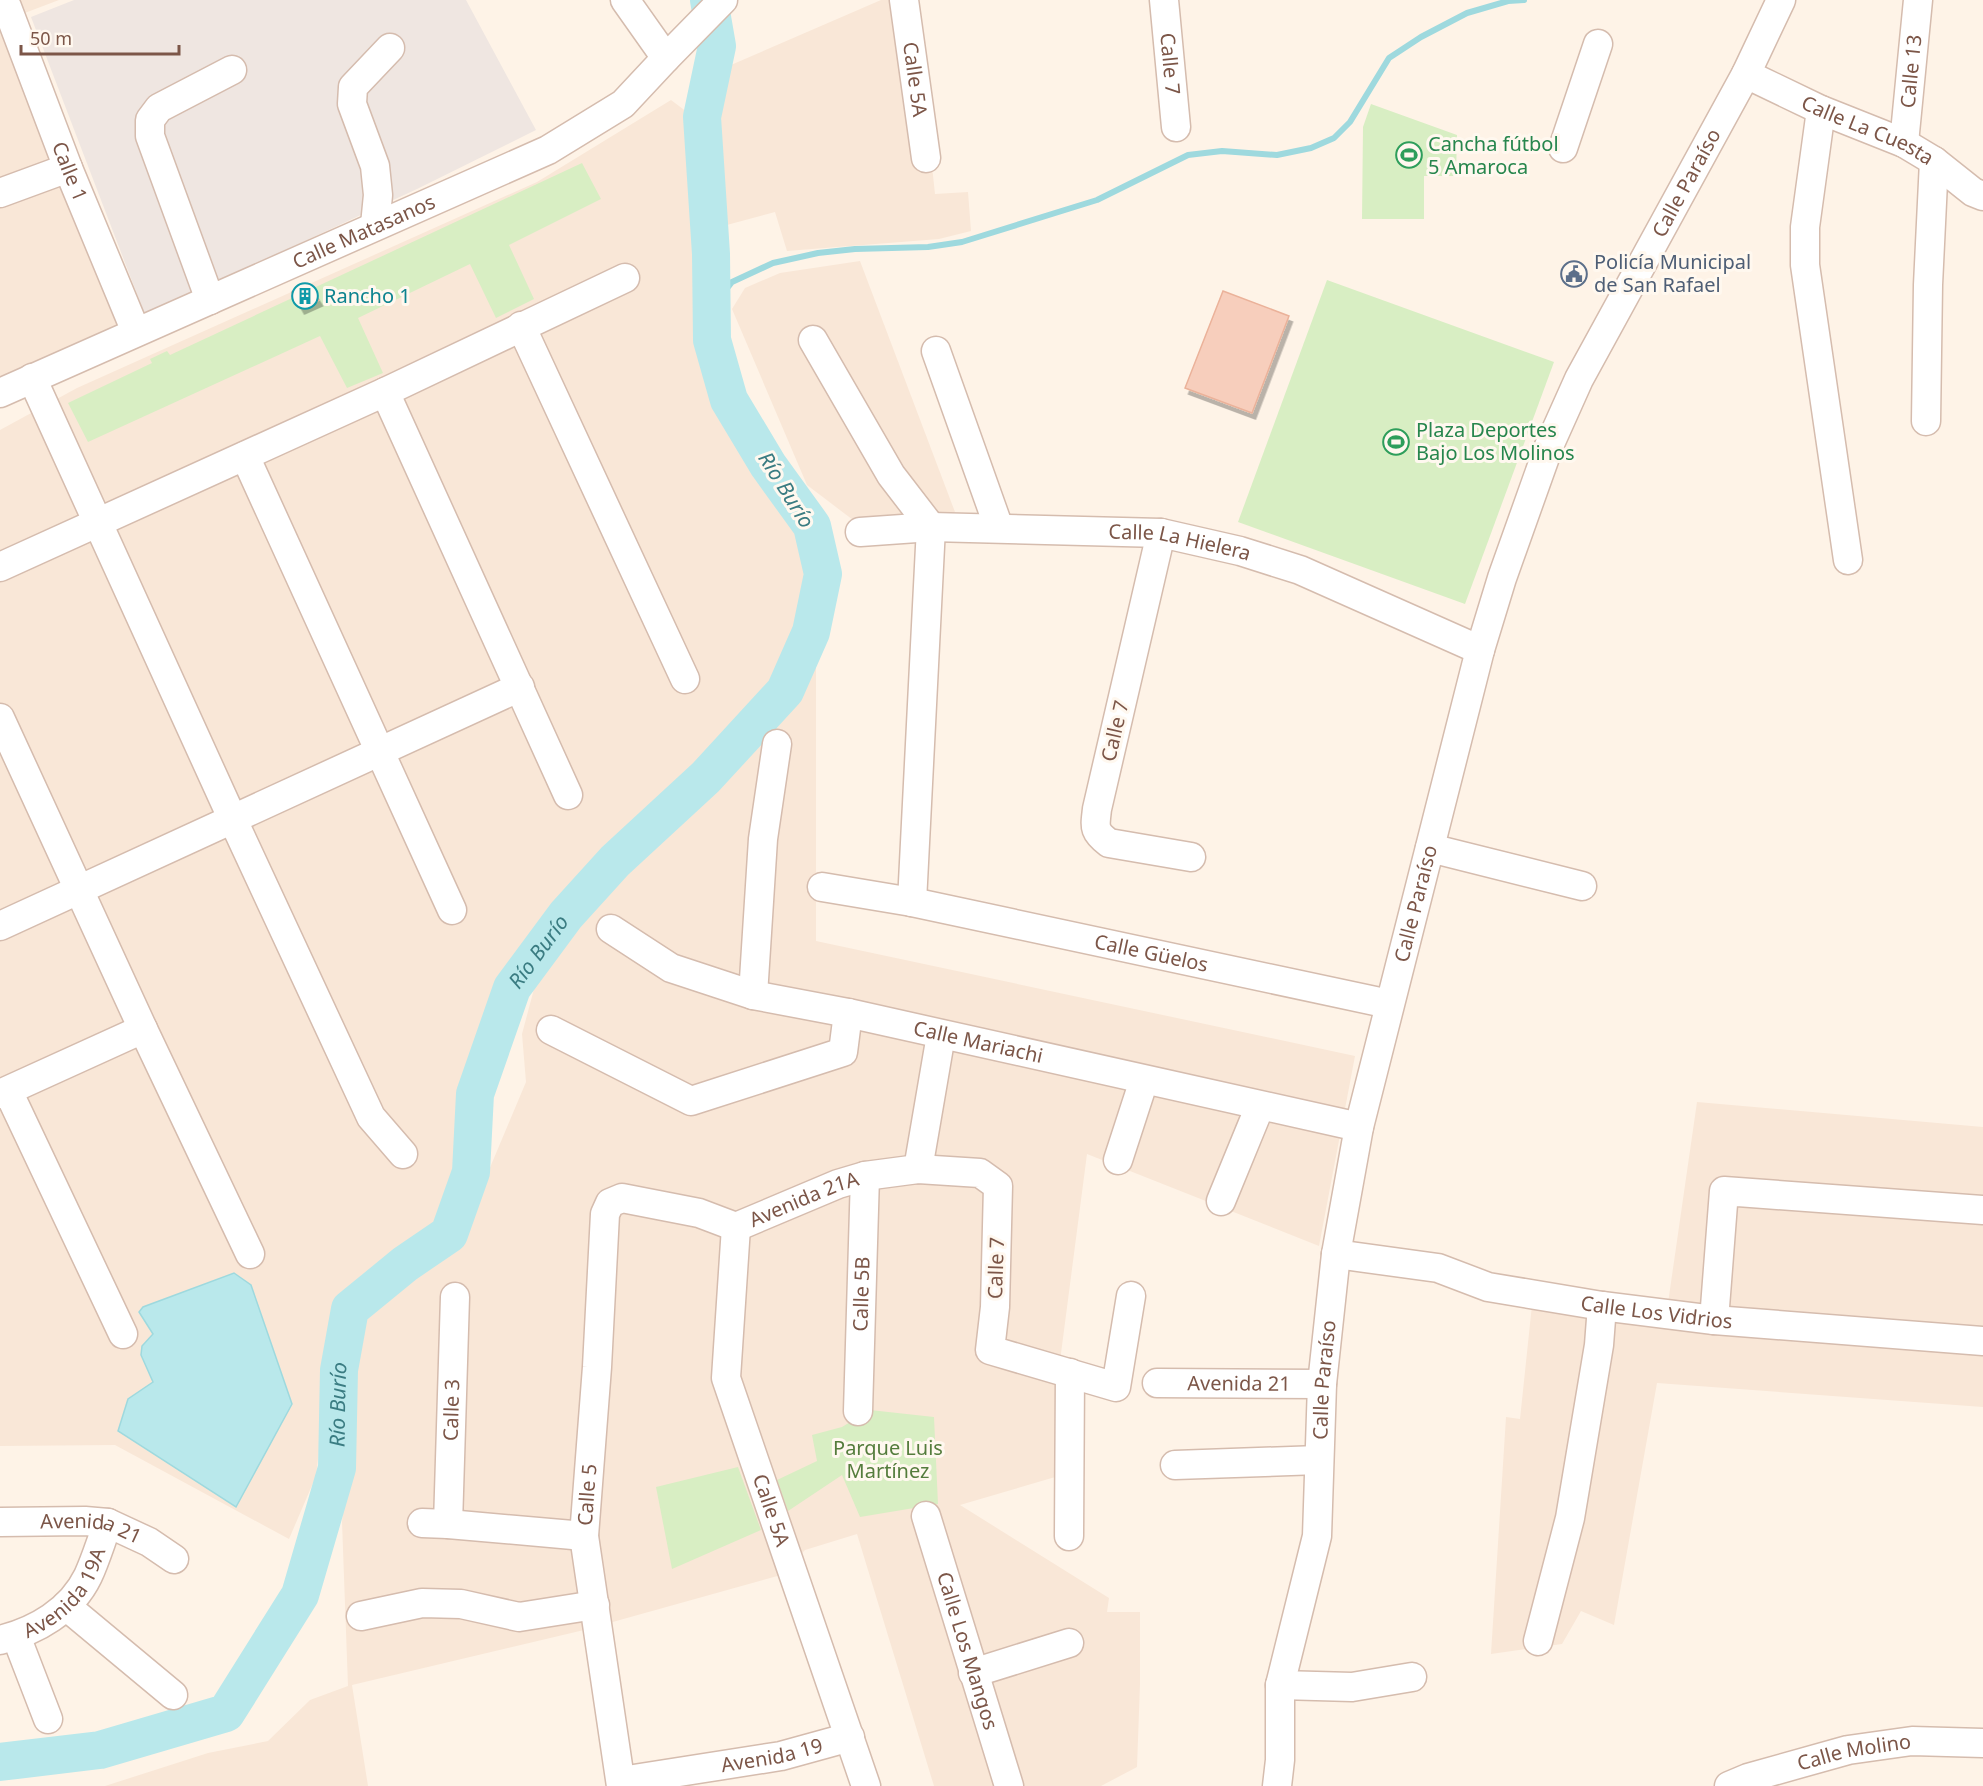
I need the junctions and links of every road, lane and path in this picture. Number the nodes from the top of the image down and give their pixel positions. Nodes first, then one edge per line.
1 (625, 0) edge
2 (904, 0) edge
3 (1164, 0) edge
4 (1781, 0) edge
5 (1918, 0) edge
6 (722, 1) edge
7 (10, 5) edge
8 (1598, 44) dead end
9 (390, 48) dead end
10 (666, 57) junction
11 (232, 70) dead end
12 (1746, 74) junction
13 (1821, 110) junction
14 (1176, 127) dead end
15 (1904, 143) junction
16 (1563, 148) dead end
17 (926, 158) dead end
18 (1934, 161) junction
19 (68, 168) junction
20 (0, 193) edge
21 (1983, 196) edge
22 (375, 225) junction
23 (625, 278) dead end
24 (210, 300) junction
25 (520, 326) junction
26 (136, 332) junction
27 (813, 340) dead end
28 (936, 351) dead end
29 (32, 378) junction
30 (385, 392) junction
31 (0, 393) edge
32 (1926, 421) dead end
33 (245, 456) junction
34 (98, 522) junction
35 (931, 526) junction
36 (999, 528) junction
37 (860, 532) dead end
38 (1161, 533) junction
39 (1848, 560) dead end
40 (0, 567) edge
41 (1480, 650) junction
42 (685, 680) dead end
43 (520, 687) junction
44 (0, 718) edge
45 (777, 744) dead end
46 (381, 752) junction
47 (568, 795) dead end
48 (232, 820) junction
49 (1430, 848) junction
50 (1191, 857) dead end
51 (1582, 886) dead end
52 (822, 887) dead end
53 (78, 889) junction
54 (912, 902) junction
55 (452, 910) dead end
56 (0, 926) edge
57 (611, 929) dead end
58 (753, 995) junction
59 (1389, 1004) junction
60 (848, 1013) junction
61 (143, 1029) junction
62 (551, 1030) dead end
63 (941, 1035) junction
64 (1144, 1080) junction
65 (4, 1092) edge
66 (1260, 1106) junction
67 (1359, 1127) junction
68 (403, 1154) dead end
69 (1118, 1160) dead end
70 (918, 1169) junction
71 (865, 1176) junction
72 (998, 1186) joint
73 (1221, 1201) dead end
74 (610, 1203) joint
75 (1983, 1210) edge
76 (736, 1227) junction
77 (250, 1254) dead end
78 (1336, 1254) junction
79 (1131, 1296) dead end
80 (455, 1297) dead end
81 (1602, 1306) junction
82 (1714, 1320) junction
83 (123, 1334) dead end
84 (1983, 1341) edge
85 (1070, 1373) junction
86 (1157, 1383) dead end
87 (1322, 1384) junction
88 (858, 1411) dead end
89 (1319, 1460) junction
90 (1175, 1465) dead end
91 (926, 1516) dead end
92 (0, 1522) edge
93 (108, 1523) junction
94 (584, 1536) junction
95 (1069, 1536) dead end
96 (174, 1559) dead end
97 (595, 1605) junction
98 (66, 1606) junction
99 (361, 1616) dead end
100 (8, 1638) edge
101 (1538, 1641) dead end
102 (1069, 1643) dead end
103 (973, 1673) junction
104 (1412, 1677) dead end
105 (1280, 1684) junction
106 (173, 1695) dead end
107 (48, 1719) dead end
108 (850, 1737) junction
109 (1983, 1743) edge
110 (621, 1784) edge
111 (866, 1786) edge
112 (1009, 1786) edge
113 (1277, 1786) edge
114 (1729, 1786) edge

1 - 10 street
2 - 17 street, Calle 5A
3 - 14 street, Calle 7
4 - 12 street, Calle Paraíso
5 - 15 street, Calle 13
6 - 10 street, Calle Matasanos
7 - 19 street, Calle 1
8 - 16 street
9 - 22 street
10 - 22 street, Calle Matasanos
11 - 24 street
12 - 13 street, Calle La Cuesta
12 - 41 street, Calle Paraíso
13 - 15 street, Calle La Cuesta
13 - 39 street
15 - 18 street, Calle La Cuesta
18 - 21 street, Calle La Cuesta
18 - 32 street
19 - 20 street
19 - 26 street, Calle 1
22 - 24 street, Calle Matasanos
23 - 25 street
24 - 26 street, Calle Matasanos
25 - 30 street
25 - 42 street
26 - 29 street, Calle Matasanos
27 - 35 street
28 - 36 street
29 - 31 street, Calle Matasanos
29 - 34 street
30 - 33 street
30 - 43 street
33 - 34 street
33 - 46 street
34 - 40 street
34 - 48 street
35 - 36 street, Calle La Hielera
35 - 37 street, Calle La Hielera
35 - 54 street
36 - 38 street, Calle La Hielera
38 - 41 street, Calle La Hielera
38 - 50 street, Calle 7
41 - 49 street, Calle Paraíso
43 - 46 street
43 - 47 street
44 - 53 street
45 - 58 street
46 - 48 street
46 - 55 street
48 - 53 street
48 - 68 street
49 - 51 street
49 - 59 street, Calle Paraíso
52 - 54 street, Calle Güelos
53 - 56 street
53 - 61 street
54 - 59 street, Calle Güelos
57 - 58 street, Calle Mariachi
58 - 60 street, Calle Mariachi
59 - 67 street, Calle Paraíso
60 - 62 street
60 - 63 street, Calle Mariachi
61 - 65 street
61 - 77 street
63 - 64 street, Calle Mariachi
63 - 70 street
64 - 66 street, Calle Mariachi
64 - 69 street
65 - 83 street
66 - 67 street, Calle Mariachi
66 - 73 street
67 - 78 street, Calle Paraíso
70 - 71 street, Avenida 21A
70 - 72 street, Avenida 21A
71 - 76 street, Avenida 21A
71 - 88 street, Calle 5B
72 - 85 street, Calle 7
74 - 76 street, Avenida 21A
74 - 94 street, Calle 5
75 - 82 street
76 - 108 street, Calle 5A
78 - 81 street, Calle Los Vidrios
78 - 87 street, Calle Paraíso
79 - 85 street
80 - 94 street, Calle 3
81 - 82 street, Calle Los Vidrios
81 - 101 street
82 - 84 street, Calle Los Vidrios
85 - 95 street
86 - 87 street, Avenida 21
87 - 89 street, Calle Paraíso
89 - 90 street
89 - 105 street, Calle Paraíso
91 - 103 street, Calle Los Mangos
92 - 93 street, Avenida 21
93 - 96 street, Avenida 21
93 - 98 street, Avenida 19A
94 - 97 street, Calle 5
97 - 99 street
97 - 110 street, Calle 5
98 - 100 street, Avenida 19A
98 - 106 street
100 - 107 street
102 - 103 street
103 - 112 street, Calle Los Mangos
104 - 105 street
105 - 113 street, Calle Paraíso
108 - 110 street, Avenida 19
108 - 111 street, Calle 5A
109 - 114 street, Calle Molino

